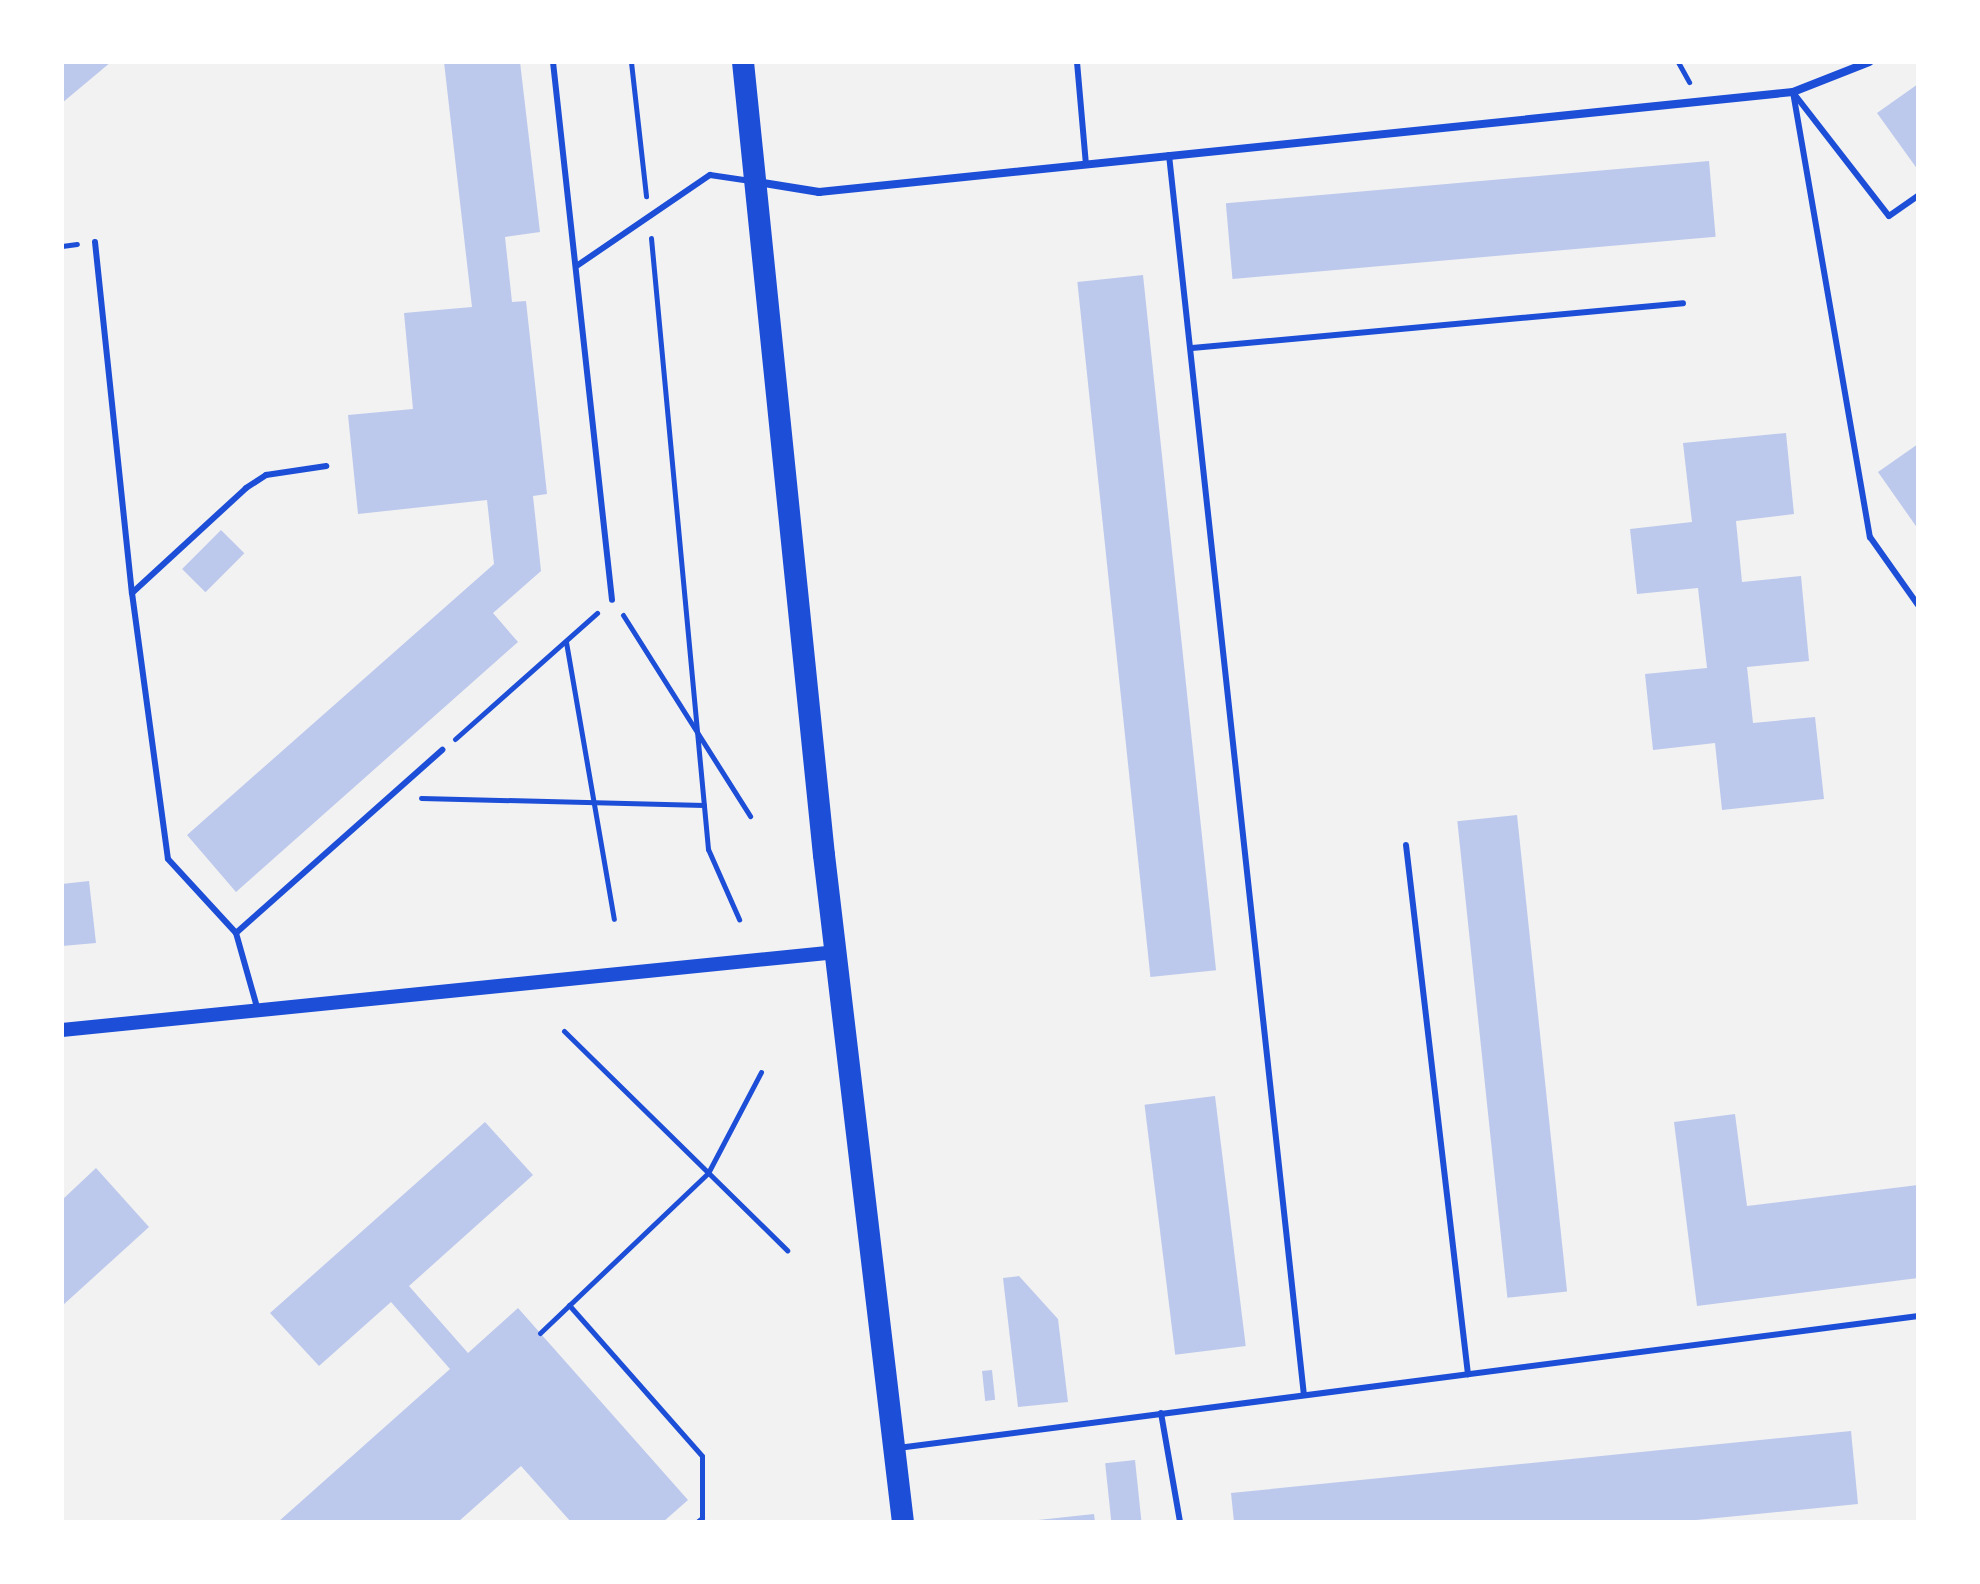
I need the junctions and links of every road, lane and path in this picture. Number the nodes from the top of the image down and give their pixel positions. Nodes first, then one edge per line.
1 (553, 62) edge
2 (631, 62) edge
3 (743, 62) edge
4 (1077, 62) edge
5 (1869, 62) edge
6 (1793, 92) junction
7 (1169, 155) junction
8 (1086, 164) junction
9 (755, 182) junction
10 (1918, 196) edge
11 (649, 216) junction
12 (95, 242) dead end
13 (578, 265) junction
14 (1683, 303) dead end
15 (1192, 348) junction
16 (326, 466) dead end
17 (132, 593) junction
18 (612, 600) junction
19 (1918, 605) edge
20 (565, 641) junction
21 (697, 732) junction
22 (442, 750) joint
23 (389, 797) junction
24 (593, 802) junction
25 (704, 805) junction
26 (750, 816) dead end
27 (1406, 845) dead end
28 (614, 919) dead end
29 (739, 919) dead end
30 (236, 933) junction
31 (837, 952) junction
32 (258, 1011) junction
33 (62, 1030) edge
34 (564, 1031) dead end
35 (761, 1072) dead end
36 (708, 1173) junction
37 (787, 1250) dead end
38 (569, 1305) junction
39 (1918, 1316) edge
40 (540, 1333) dead end
41 (1468, 1374) junction
42 (1304, 1395) junction
43 (1161, 1413) junction
44 (896, 1448) junction
45 (697, 1522) edge
46 (903, 1522) edge
47 (1180, 1522) edge

1 - 13 lane
2 - 11 path
3 - 9 highway
4 - 8 lane
5 - 6 street
6 - 7 street
6 - 10 lane
6 - 19 lane
7 - 8 street
7 - 15 lane
8 - 9 street
9 - 11 lane
9 - 31 highway
11 - 13 lane
11 - 21 path
12 - 17 lane
13 - 18 lane
14 - 15 lane
15 - 42 lane
16 - 17 lane
17 - 30 lane
18 - 20 path
18 - 21 path
20 - 22 path
20 - 24 path
21 - 25 path
21 - 26 path
22 - 23 lane
23 - 24 path
23 - 30 lane
24 - 25 path
24 - 28 path
25 - 29 path
27 - 41 lane
30 - 32 lane
31 - 32 street
31 - 44 highway
32 - 33 street
34 - 36 path
35 - 36 path
36 - 37 path
36 - 38 path
38 - 40 path
38 - 45 path
39 - 41 lane
41 - 42 lane
42 - 43 lane
43 - 44 lane
43 - 47 lane
44 - 46 highway

